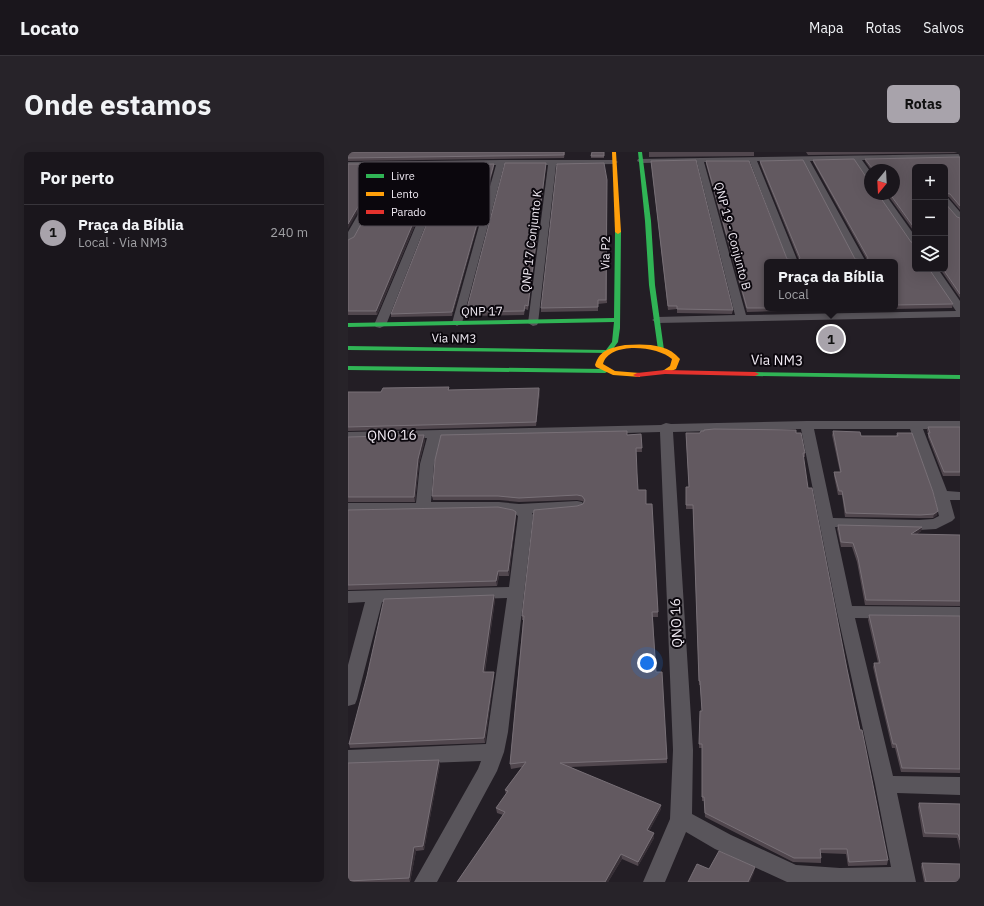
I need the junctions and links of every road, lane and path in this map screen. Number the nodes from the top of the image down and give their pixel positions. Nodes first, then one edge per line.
1 (614, 152) edge
2 (860, 156) edge
3 (960, 156) edge
4 (640, 157) edge
5 (909, 157) junction
6 (805, 158) junction
7 (496, 160) junction
8 (700, 160) junction
9 (753, 160) junction
10 (389, 161) joint
11 (375, 162) edge
12 (418, 162) edge
13 (463, 162) edge
14 (552, 162) junction
15 (614, 162) junction
16 (358, 163) edge
17 (348, 164) edge
18 (915, 164) edge
19 (490, 185) edge
20 (886, 200) edge
21 (948, 204) edge
22 (960, 218) edge
23 (358, 221) edge
24 (420, 226) edge
25 (480, 226) edge
26 (912, 239) edge
27 (348, 240) edge
28 (792, 259) edge
29 (859, 259) edge
30 (935, 272) edge
31 (960, 309) edge
32 (813, 312) edge
33 (888, 312) edge
34 (960, 314) edge
35 (741, 318) junction
36 (616, 320) junction
37 (657, 320) junction
38 (457, 323) junction
39 (533, 323) junction
40 (348, 325) edge
41 (380, 325) junction
42 (348, 348) edge
43 (661, 350) junction
44 (608, 352) junction
45 (673, 356) junction
46 (685, 358) dead end
47 (348, 368) edge
48 (605, 371) junction
49 (665, 372) junction
50 (960, 377) edge
51 (807, 425) junction
52 (915, 425) junction
53 (960, 425) edge
54 (666, 428) junction
55 (436, 434) junction
56 (348, 436) edge
57 (941, 495) junction
58 (960, 496) edge
59 (577, 505) edge
60 (423, 507) junction
61 (348, 509) edge
62 (519, 509) junction
63 (826, 522) junction
64 (516, 592) junction
65 (348, 597) edge
66 (375, 597) junction
67 (845, 612) junction
68 (960, 613) edge
69 (348, 699) edge
70 (494, 752) junction
71 (348, 758) edge
72 (885, 784) junction
73 (960, 786) edge
74 (681, 819) junction
75 (795, 879) edge
76 (904, 880) edge
77 (425, 882) edge
78 (654, 882) edge

1 - 15 main road, Via P2
2 - 5 street
2 - 6 street
3 - 5 street
4 - 8 street
4 - 37 main road
5 - 18 street
6 - 9 street
6 - 29 street
7 - 13 street
7 - 14 street
7 - 19 street
8 - 9 street
8 - 35 street, QNP 19 - Conjunto B
9 - 28 street
10 - 11 street
10 - 12 street
14 - 15 street
14 - 39 street, QNP 17 Conjunto K
15 - 36 main road, Via P2
16 - 17 street
20 - 26 street
21 - 22 street
23 - 27 street
24 - 41 street
25 - 38 street
30 - 31 street
32 - 33 street
32 - 35 street
33 - 34 street
35 - 37 street
36 - 39 main road, QNP 17
36 - 44 main road, Via P2
37 - 43 main road
38 - 39 main road, QNP 17
38 - 41 main road, QNP 17
40 - 41 main road, QNP 17
42 - 44 main road, Via NM3
43 - 44 main road, Via NM3
43 - 45 main road
44 - 48 main road, Via P2
45 - 46 main road
45 - 49 main road
47 - 48 main road
48 - 49 main road, Via NM3
49 - 50 main road, Via NM3
51 - 52 street, QNO 16
51 - 54 street, QNO 16
51 - 63 street
52 - 53 street, QNO 16
52 - 57 street
54 - 55 street, QNO 16
54 - 74 street, QNO 16
55 - 56 street, QNO 16
55 - 60 street, QNO 16
57 - 58 street
57 - 63 street
59 - 62 street
60 - 61 street
60 - 62 street
62 - 64 street
63 - 67 street
64 - 66 street
64 - 70 street
65 - 66 street
66 - 69 street
67 - 68 street
67 - 72 street
70 - 71 street
70 - 77 street
72 - 73 street
72 - 76 street
74 - 75 street
74 - 78 street, QNO 16
75 - 76 street

